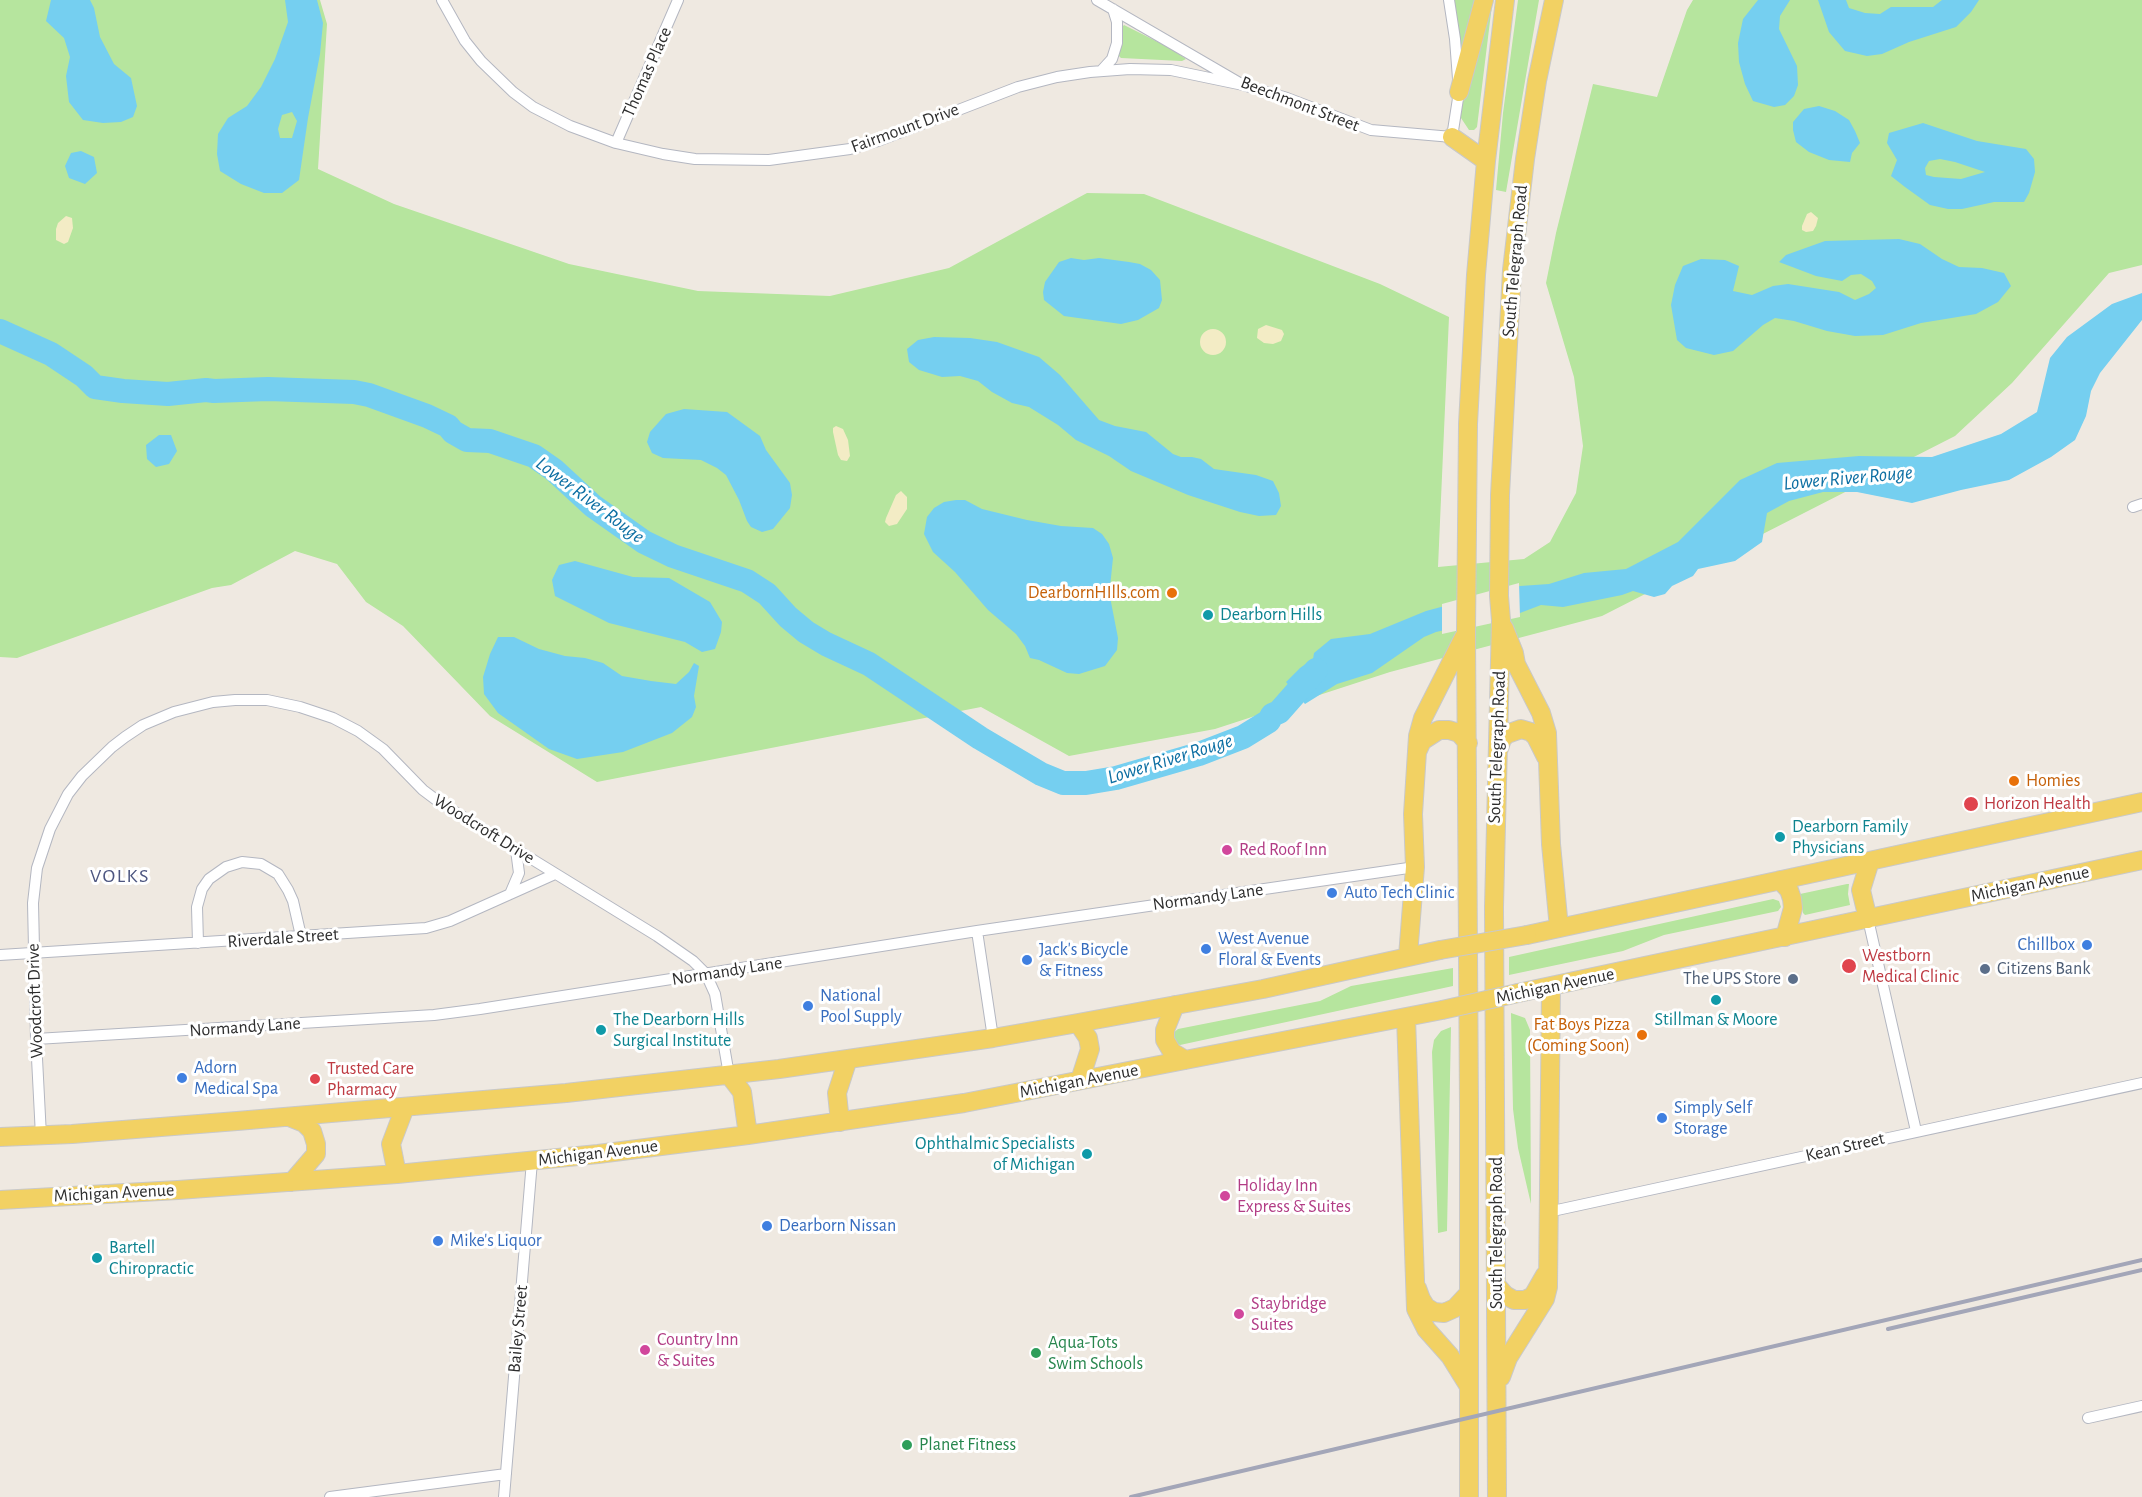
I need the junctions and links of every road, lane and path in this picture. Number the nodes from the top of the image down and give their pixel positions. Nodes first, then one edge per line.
1 (442, 0) edge
2 (678, 0) edge
3 (1097, 0) edge
4 (1449, 0) edge
5 (1484, 0) edge
6 (1505, 0) edge
7 (1554, 0) edge
8 (1113, 9) junction
9 (1101, 71) junction
10 (1243, 85) junction
11 (1458, 92) junction
12 (1452, 137) junction
13 (616, 143) junction
14 (1486, 161) junction
15 (1501, 620) junction
16 (1466, 632) junction
17 (1468, 744) junction
18 (1498, 752) junction
19 (1416, 754) junction
20 (1547, 758) junction
21 (2142, 802) edge
22 (516, 850) junction
23 (2142, 860) edge
24 (1870, 861) junction
25 (1415, 867) junction
26 (555, 874) junction
27 (1779, 880) junction
28 (510, 894) junction
29 (1868, 919) junction
30 (1559, 928) junction
31 (977, 931) junction
32 (301, 936) junction
33 (1785, 937) junction
34 (198, 943) junction
35 (34, 953) junction
36 (0, 955) edge
37 (1408, 956) junction
38 (706, 974) junction
39 (1551, 986) junction
40 (1175, 1005) junction
41 (1406, 1017) junction
42 (1078, 1023) junction
43 (993, 1038) junction
44 (36, 1039) junction
45 (848, 1059) junction
46 (1185, 1060) junction
47 (729, 1075) junction
48 (1080, 1080) junction
49 (2142, 1083) edge
50 (405, 1107) junction
51 (289, 1117) junction
52 (840, 1122) junction
53 (1916, 1131) junction
54 (748, 1135) junction
55 (41, 1136) junction
56 (0, 1137) edge
57 (532, 1161) junction
58 (397, 1174) junction
59 (292, 1182) junction
60 (0, 1200) edge
61 (1548, 1212) junction
62 (1549, 1268) junction
63 (1416, 1285) junction
64 (1497, 1286) junction
65 (1469, 1293) junction
66 (1469, 1386) junction
67 (1498, 1390) junction
68 (2142, 1406) edge
69 (2088, 1418) dead end
70 (506, 1474) junction
71 (330, 1497) edge
72 (504, 1497) edge
73 (1469, 1497) edge
74 (1497, 1497) edge

1 - 13 street, Fairmount Drive
2 - 13 street, Thomas Place
3 - 8 street, Beechmont Street
4 - 11 street
5 - 11 main road
6 - 14 main road, South Telegraph Road
7 - 15 main road, South Telegraph Road
8 - 9 street
8 - 10 street, Beechmont Street
9 - 10 street, Fairmount Drive
9 - 13 street, Fairmount Drive
10 - 12 street, Beechmont Street
11 - 12 street
12 - 14 main road
14 - 16 main road, South Telegraph Road
15 - 18 main road, South Telegraph Road
15 - 20 main road
16 - 17 main road, South Telegraph Road
16 - 19 main road
17 - 19 main road
17 - 65 main road, South Telegraph Road
18 - 20 main road
18 - 64 main road, South Telegraph Road
19 - 25 main road
20 - 30 main road
21 - 24 main road
22 - 26 street, Woodcroft Drive
22 - 28 street
22 - 35 street, Woodcroft Drive
23 - 29 main road, Michigan Avenue
24 - 27 main road
24 - 29 main road
25 - 31 street, Normandy Lane
25 - 37 main road
26 - 28 street, Riverdale Street
26 - 38 street, Woodcroft Drive
27 - 30 main road
27 - 33 main road
28 - 32 street, Riverdale Street
29 - 33 main road, Michigan Avenue
29 - 53 street
30 - 37 main road, bridge
31 - 38 street, Normandy Lane
31 - 43 street
32 - 34 street, Riverdale Street
32 - 34 street
33 - 39 main road, Michigan Avenue
34 - 35 street, Riverdale Street
35 - 36 street, Riverdale Street
35 - 44 street, Woodcroft Drive
37 - 40 main road
38 - 44 street, Normandy Lane
38 - 47 street, Woodcroft Drive
39 - 41 main road, Michigan Avenue, bridge
39 - 61 main road
40 - 42 main road
40 - 46 main road
41 - 46 main road, Michigan Avenue
41 - 63 main road
42 - 43 main road
42 - 48 main road
43 - 45 main road
44 - 55 street, Woodcroft Drive
45 - 47 main road
45 - 52 main road
46 - 48 main road, Michigan Avenue
47 - 50 main road
47 - 54 main road
48 - 52 main road, Michigan Avenue
49 - 53 street, Kean Street
50 - 51 main road
50 - 58 main road
51 - 55 main road
51 - 59 main road
52 - 54 main road, Michigan Avenue
53 - 61 street, Kean Street
54 - 57 main road, Michigan Avenue
55 - 56 main road
57 - 58 main road, Michigan Avenue
57 - 70 street, Bailey Street
58 - 59 main road, Michigan Avenue
59 - 60 main road, Michigan Avenue
61 - 62 main road
62 - 64 main road
62 - 67 main road
63 - 65 main road
63 - 66 main road
64 - 67 main road, South Telegraph Road
65 - 66 main road, South Telegraph Road
66 - 73 main road, South Telegraph Road
67 - 74 main road, South Telegraph Road
68 - 69 street
70 - 71 street
70 - 72 street, Bailey Street

